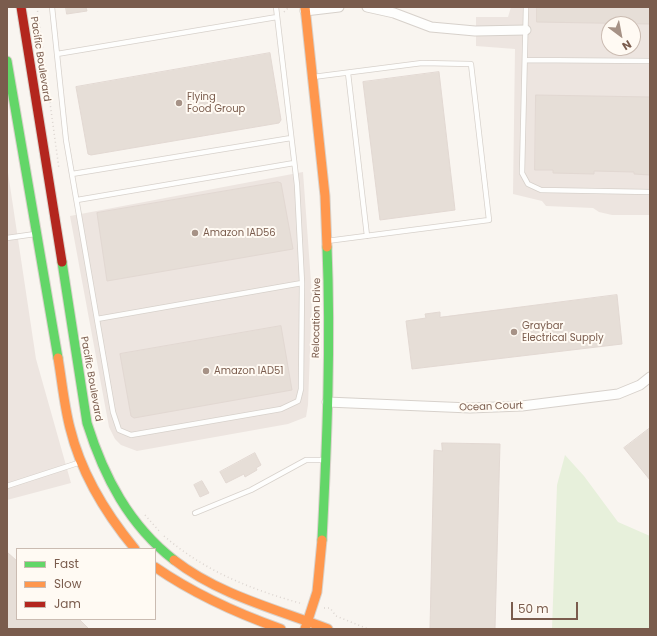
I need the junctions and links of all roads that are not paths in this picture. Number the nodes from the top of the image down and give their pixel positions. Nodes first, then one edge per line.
1 (21, 7) edge
2 (52, 7) edge
3 (276, 7) edge
4 (339, 7) edge
5 (367, 7) edge
6 (526, 7) edge
7 (305, 9) edge
8 (277, 17) junction
9 (526, 30) junction
10 (57, 54) junction
11 (525, 60) junction
12 (7, 61) edge
13 (650, 61) edge
14 (348, 73) junction
15 (312, 78) junction
16 (291, 138) junction
17 (294, 163) junction
18 (72, 174) junction
19 (650, 192) edge
20 (77, 200) junction
21 (37, 233) junction
22 (366, 236) junction
23 (7, 238) edge
24 (327, 241) junction
25 (302, 283) junction
26 (97, 318) junction
27 (650, 377) edge
28 (327, 402) junction
29 (326, 460) junction
30 (81, 462) junction
31 (7, 486) edge
32 (194, 513) dead end
33 (134, 548) edge
34 (156, 568) edge
35 (306, 625) edge
36 (281, 629) edge
37 (328, 629) edge

1 - 35 main road, Pacific Boulevard
2 - 10 lane
3 - 8 lane
4 - 7 street
5 - 9 street
6 - 9 lane
7 - 15 main road, Relocation Drive
8 - 10 lane
8 - 16 lane
9 - 11 lane
10 - 18 lane
11 - 13 lane
11 - 19 lane
12 - 21 main road
14 - 15 lane
14 - 22 lane
14 - 22 lane
15 - 24 main road, Relocation Drive
16 - 17 lane
16 - 18 lane
17 - 20 lane
17 - 25 lane
18 - 20 lane
20 - 26 lane
21 - 23 lane
21 - 30 main road
22 - 24 lane
24 - 28 main road, Relocation Drive
25 - 26 lane
25 - 26 lane
27 - 28 street, Ocean Court
28 - 29 main road, Relocation Drive
29 - 32 lane
29 - 35 main road, Relocation Drive
30 - 31 lane
30 - 33 main road
34 - 36 main road
35 - 37 main road, Pacific Boulevard

